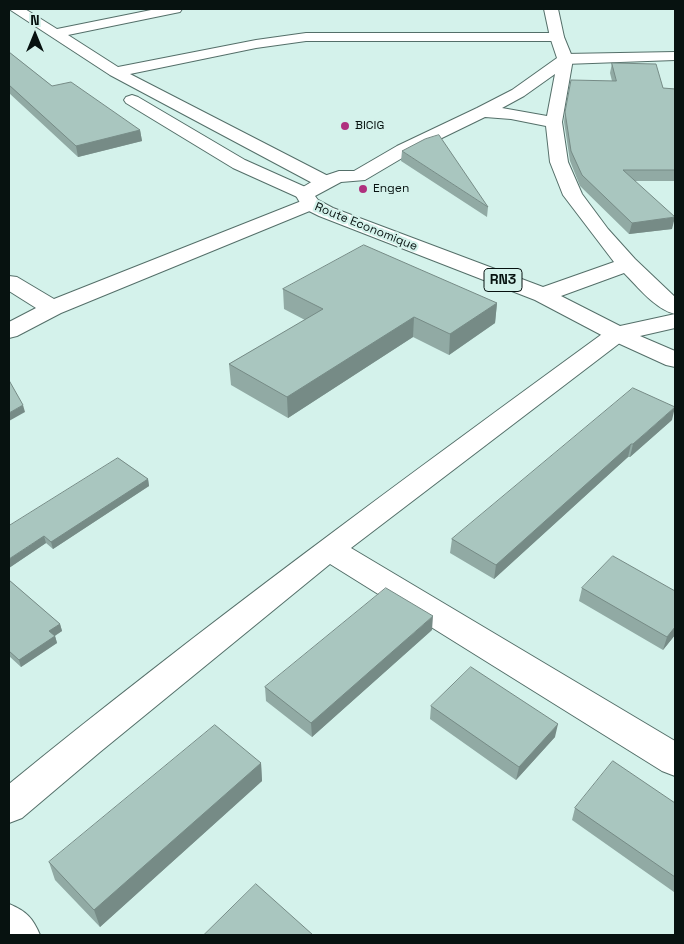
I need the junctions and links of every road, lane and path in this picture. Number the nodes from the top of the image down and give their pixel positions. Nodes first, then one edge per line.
1 (16, 9) edge
2 (175, 9) edge
3 (551, 9) edge
4 (557, 37) junction
5 (49, 40) junction
6 (675, 56) edge
7 (565, 58) junction
8 (115, 72) junction
9 (483, 112) junction
10 (554, 122) junction
11 (358, 176) junction
12 (326, 182) junction
13 (308, 199) junction
14 (356, 225) junction
15 (627, 264) junction
16 (9, 282) edge
17 (543, 295) junction
18 (675, 307) edge
19 (53, 308) junction
20 (675, 321) edge
21 (9, 331) edge
22 (617, 334) junction
23 (675, 360) edge
24 (328, 549) junction
25 (675, 760) edge
26 (9, 806) edge
27 (9, 924) edge
28 (19, 935) edge

1 - 5 main road
2 - 5 main road
3 - 4 main road
4 - 7 main road
4 - 8 main road
5 - 8 main road
5 - 13 main road
6 - 7 main road
7 - 9 main road, Route Economique
7 - 10 main road
8 - 12 main road
9 - 10 main road
9 - 11 main road, Route Economique
10 - 15 main road
11 - 12 main road, Route Economique
11 - 14 main road
12 - 13 main road, Route Economique
13 - 14 main road, Route Economique / RN3
13 - 19 main road
14 - 17 main road, Route Economique / RN3
15 - 17 main road
15 - 18 main road
16 - 19 main road
17 - 22 main road, Route Economique / RN3
19 - 21 main road
20 - 22 main road
22 - 23 main road, Route Economique / RN3
22 - 24 main road
24 - 25 main road
24 - 26 main road
27 - 28 main road

